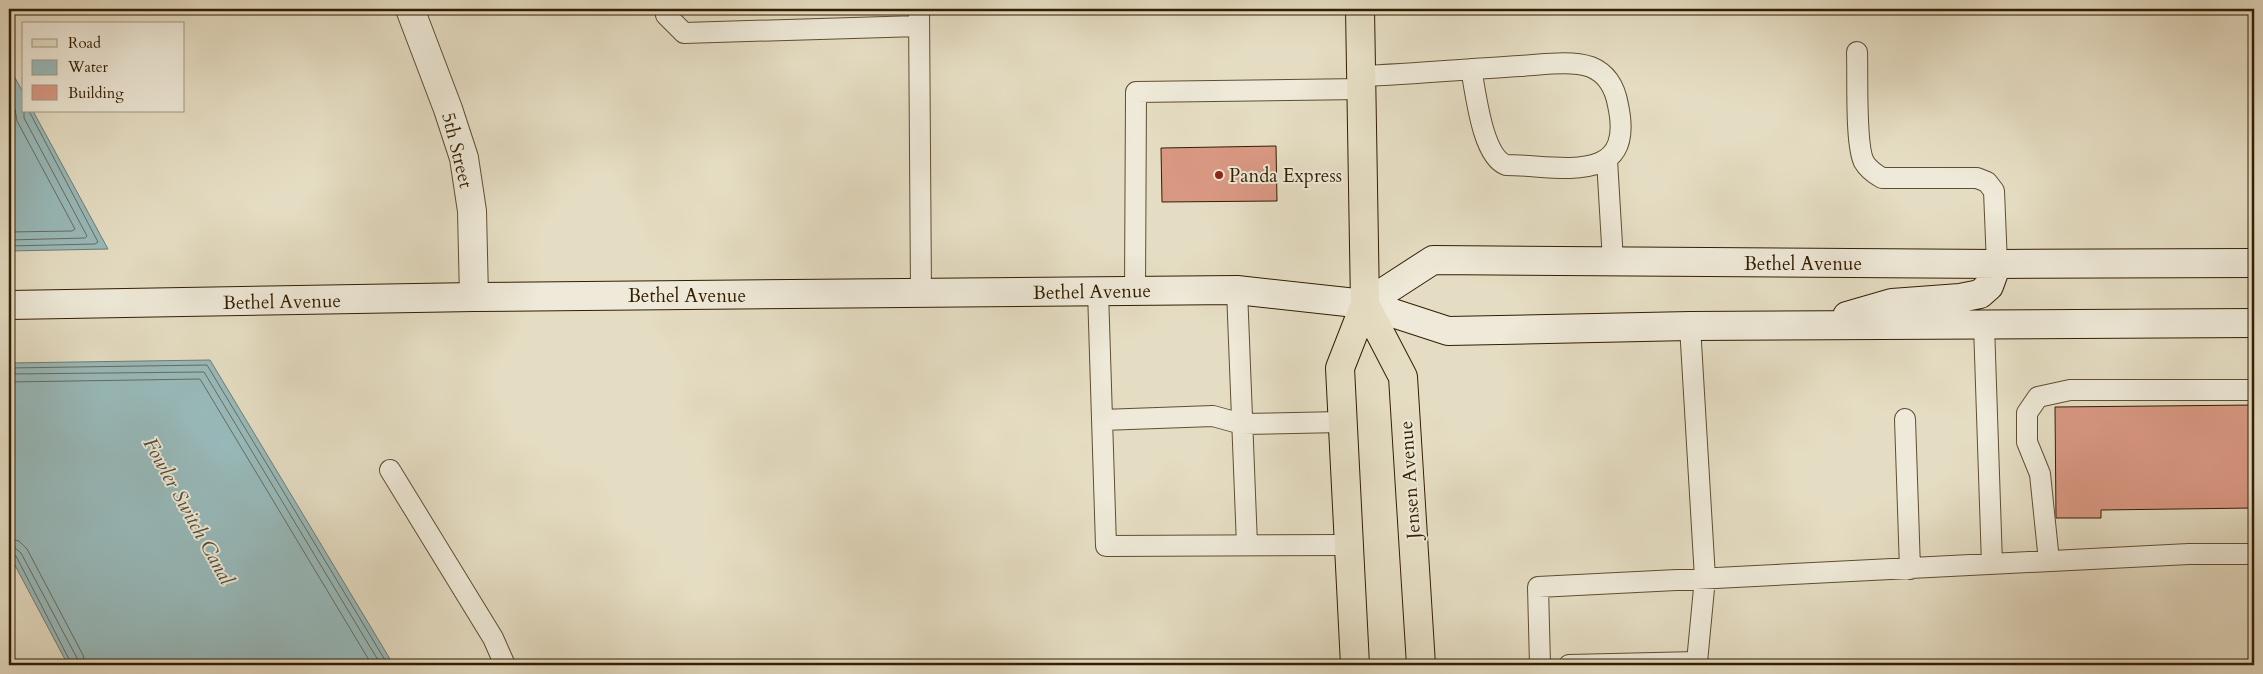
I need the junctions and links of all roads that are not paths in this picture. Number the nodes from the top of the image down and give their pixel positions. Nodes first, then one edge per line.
1 (410, 9) edge
2 (665, 9) edge
3 (1360, 9) edge
4 (919, 18) edge
5 (1857, 52) dead end
6 (1471, 69) junction
7 (1361, 82) junction
8 (1607, 160) junction
9 (1613, 261) junction
10 (2254, 263) edge
11 (1997, 264) junction
12 (1237, 290) junction
13 (1098, 291) junction
14 (1135, 291) junction
15 (921, 293) junction
16 (474, 297) junction
17 (9, 304) edge
18 (1365, 304) junction
19 (2254, 323) edge
20 (1984, 324) junction
21 (1690, 326) junction
22 (1812, 326) junction
23 (2254, 390) edge
24 (1905, 419) dead end
25 (1102, 420) junction
26 (1342, 422) junction
27 (1242, 424) junction
28 (390, 470) dead end
29 (1247, 545) junction
30 (1348, 545) junction
31 (2254, 554) edge
32 (2049, 561) junction
33 (1992, 564) junction
34 (1910, 569) junction
35 (1705, 578) junction
36 (1697, 663) edge
37 (505, 665) edge
38 (1354, 665) edge
39 (1421, 665) edge
40 (1540, 665) edge
41 (1569, 665) edge

1 - 16 main road, 5th Street
2 - 4 lane
3 - 7 main road, Jensen Avenue
4 - 15 lane
5 - 11 lane
6 - 7 lane
6 - 8 lane
6 - 8 lane
7 - 14 lane
7 - 18 main road, Jensen Avenue
8 - 9 lane
9 - 11 main road, Bethel Avenue
9 - 18 main road, Bethel Avenue
10 - 11 main road, Bethel Avenue
11 - 22 main road
12 - 14 main road, Bethel Avenue
12 - 18 main road, Bethel Avenue
12 - 27 lane
13 - 14 main road, Bethel Avenue
13 - 15 main road, Bethel Avenue
13 - 25 lane
15 - 16 main road, Bethel Avenue
16 - 17 main road, Bethel Avenue
18 - 21 main road, Bethel Avenue
18 - 26 main road, Jensen Avenue
18 - 39 main road, Jensen Avenue
19 - 20 main road, Bethel Avenue
20 - 22 main road, Bethel Avenue
20 - 33 lane
21 - 22 main road, Bethel Avenue
21 - 35 lane
23 - 32 lane
24 - 34 lane
25 - 27 lane
25 - 29 lane
26 - 27 lane
26 - 30 main road, Jensen Avenue
27 - 29 lane
28 - 37 lane
29 - 30 lane
30 - 38 main road, Jensen Avenue
31 - 32 lane
32 - 33 lane
33 - 34 lane
34 - 35 lane
35 - 36 lane
35 - 40 lane
36 - 41 lane

